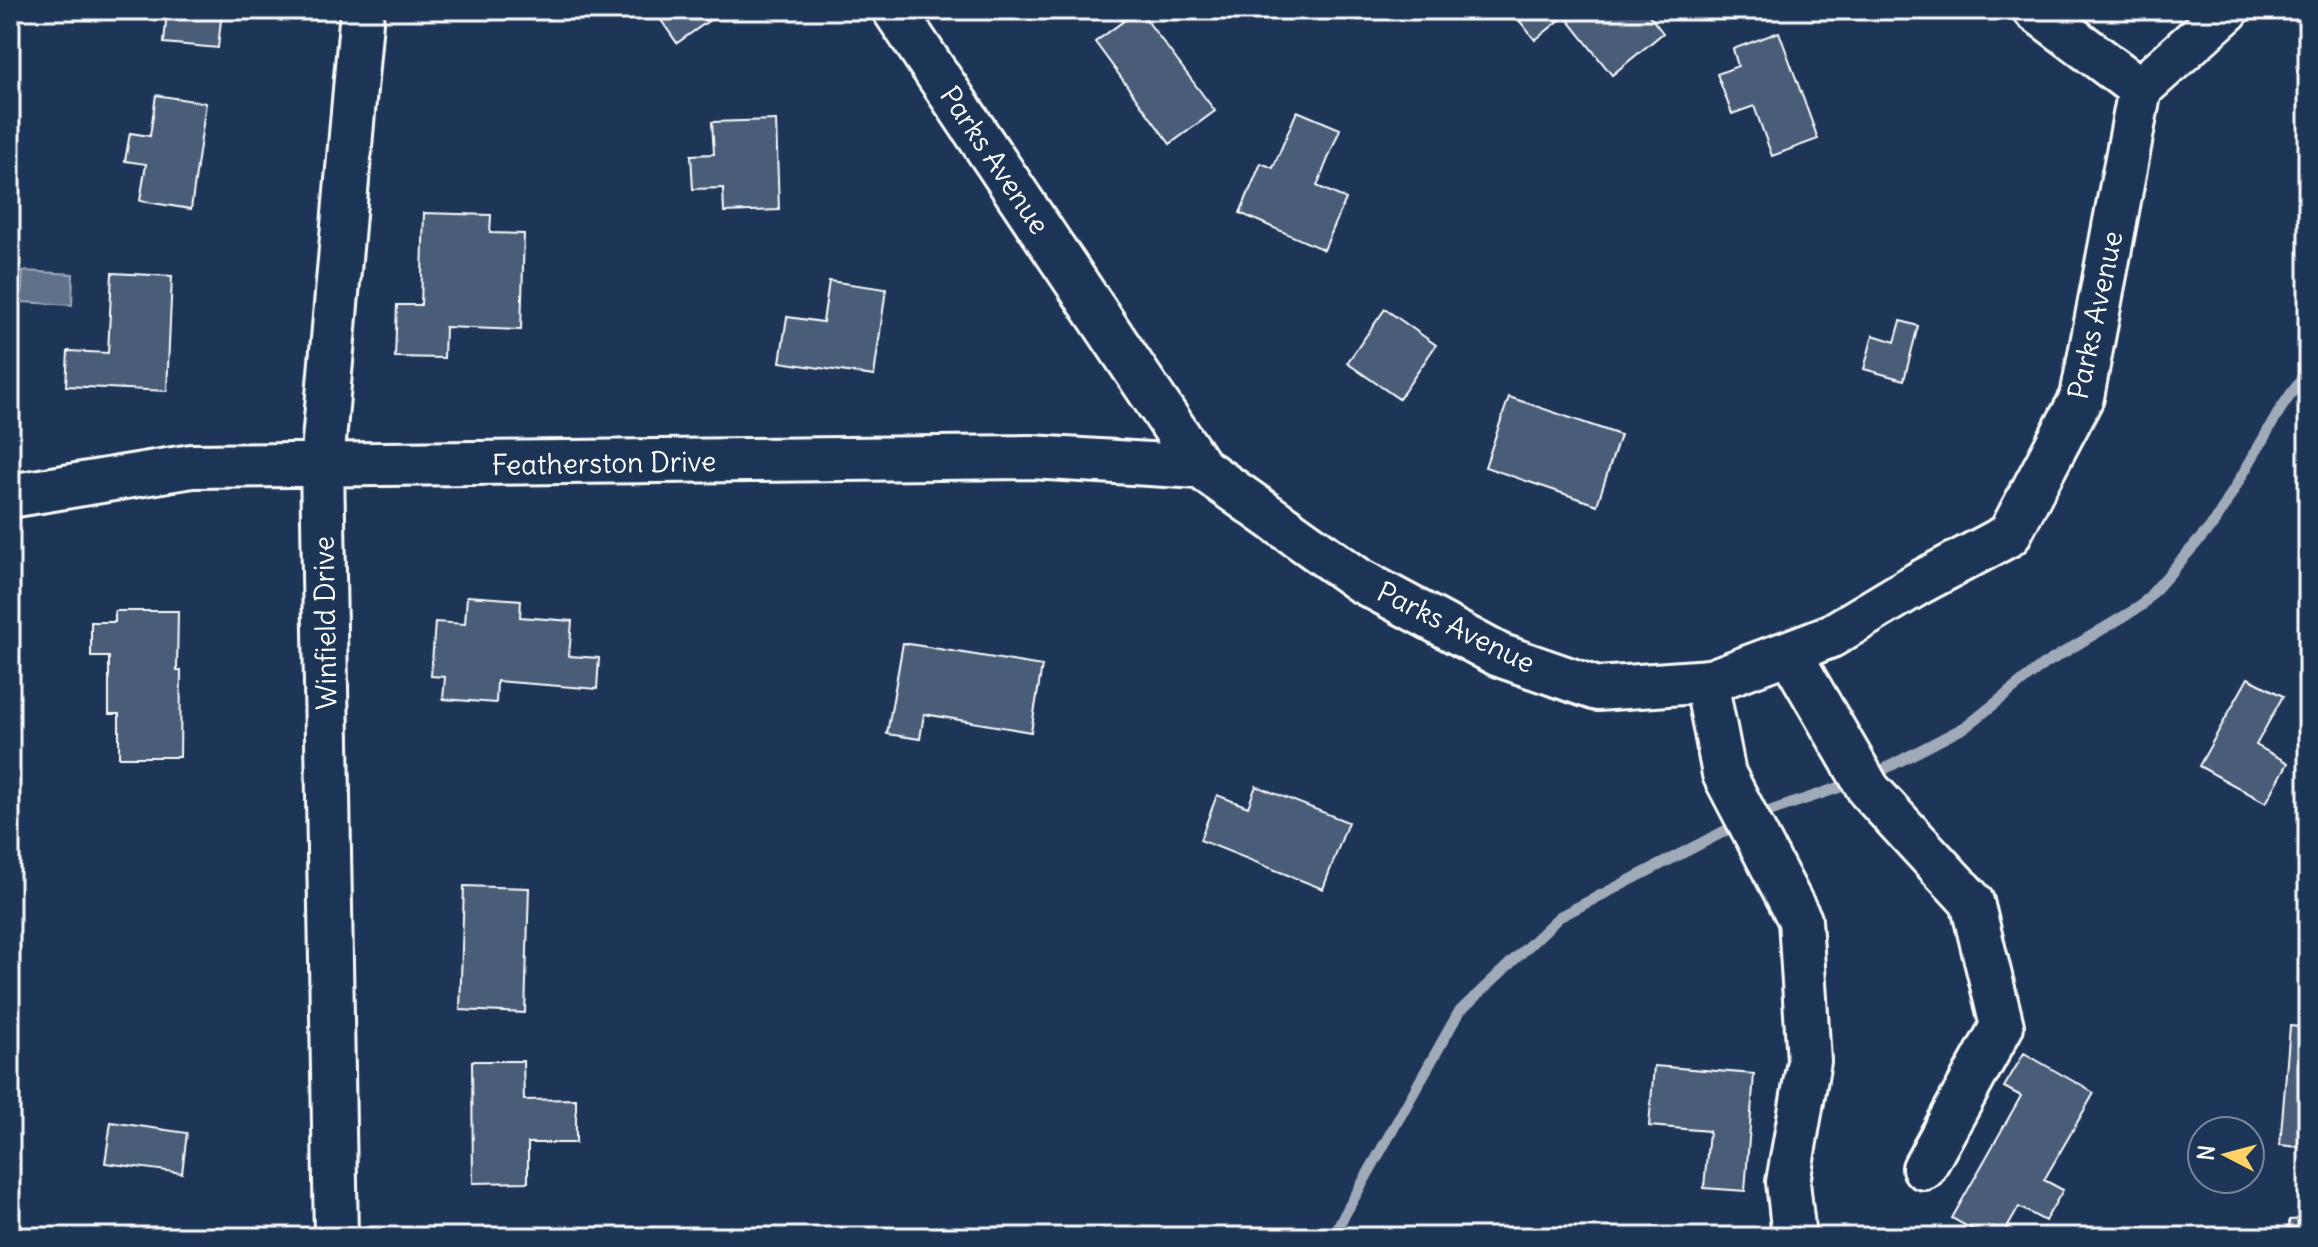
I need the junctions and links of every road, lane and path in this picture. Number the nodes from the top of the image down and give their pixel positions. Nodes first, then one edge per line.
1 (362, 10) edge
2 (894, 10) edge
3 (2035, 10) edge
4 (2228, 10) edge
5 (2140, 89) junction
6 (322, 464) junction
7 (1200, 467) junction
8 (10, 496) edge
9 (1789, 652) junction
10 (1706, 681) junction
11 (1924, 1168) dead end
12 (336, 1237) edge
13 (1794, 1237) edge

1 - 6 street, Winfield Drive
2 - 7 street, Parks Avenue
3 - 5 street
4 - 5 street
5 - 9 street, Parks Avenue
6 - 7 street, Featherston Drive
6 - 8 street, Featherston Drive
6 - 12 street, Winfield Drive
7 - 10 street, Parks Avenue
9 - 10 street, Parks Avenue
9 - 11 street
10 - 13 street

